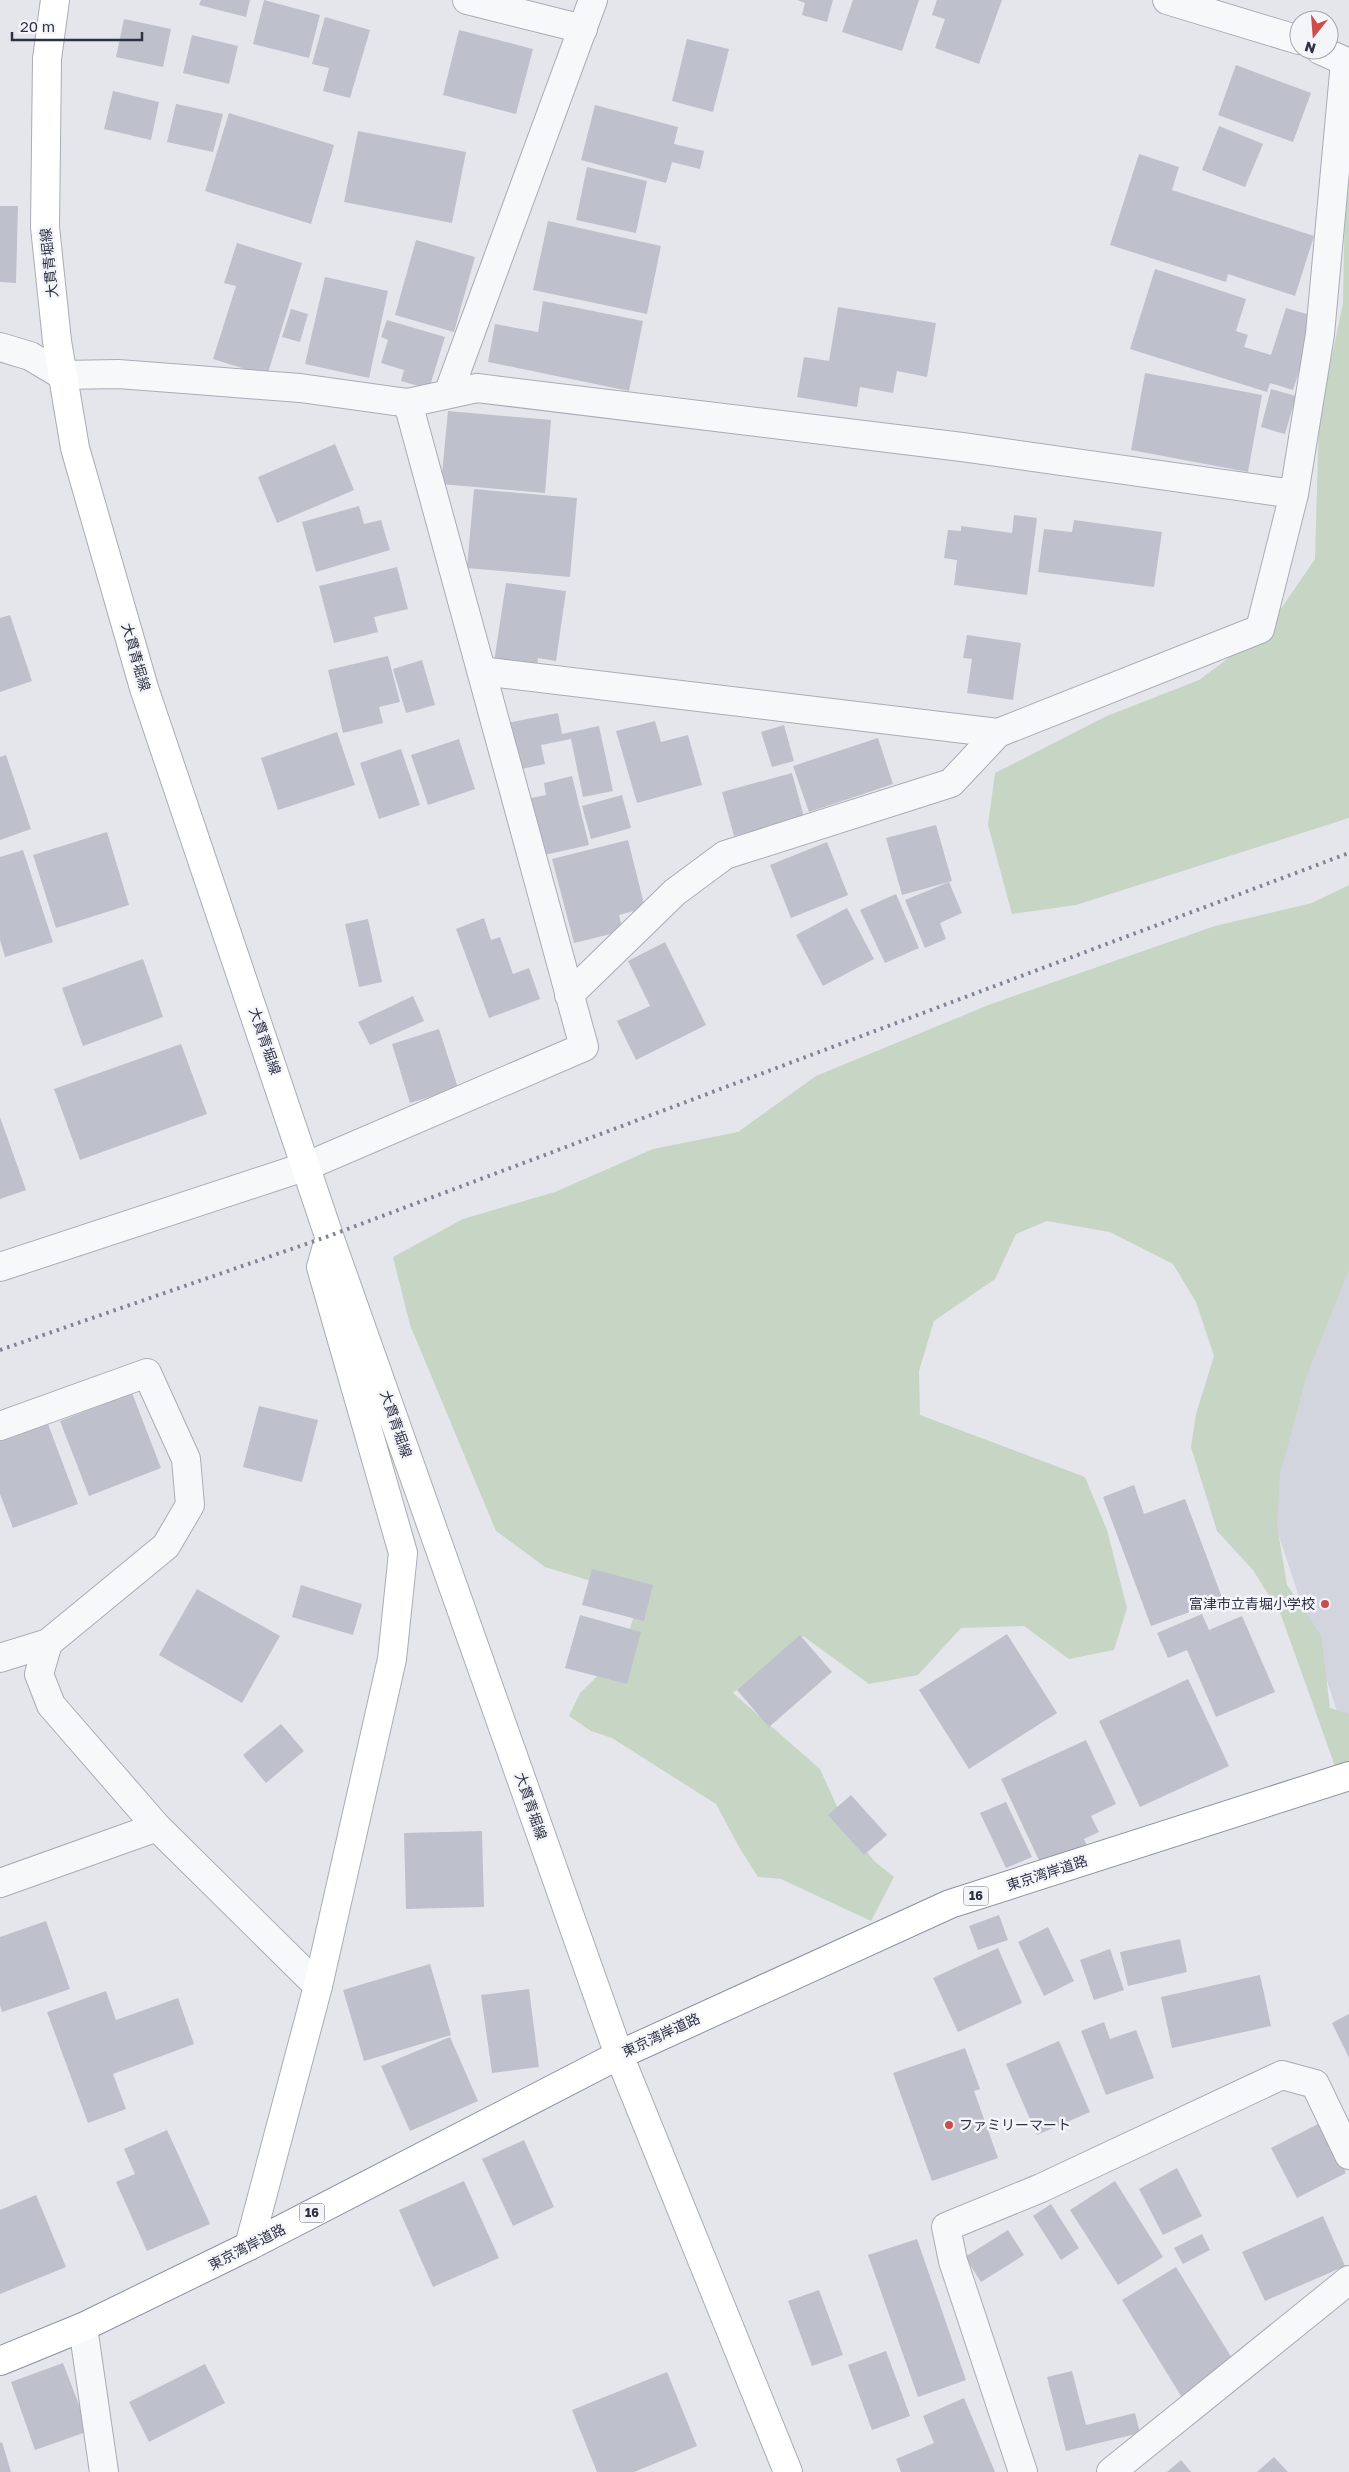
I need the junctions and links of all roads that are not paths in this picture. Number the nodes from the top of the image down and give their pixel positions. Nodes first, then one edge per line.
1 (55, 0) edge
2 (467, 0) edge
3 (593, 0) edge
4 (1166, 0) edge
5 (583, 29) junction
6 (1289, 37) edge
7 (1347, 63) edge
8 (0, 347) edge
9 (62, 375) junction
10 (448, 394) junction
11 (408, 402) junction
12 (1294, 494) junction
13 (481, 670) junction
14 (998, 733) junction
15 (569, 995) junction
16 (307, 1166) junction
17 (330, 1236) junction
18 (0, 1267) edge
19 (0, 1426) edge
20 (48, 1643) junction
21 (0, 1658) edge
22 (1349, 1776) edge
23 (157, 1827) junction
24 (0, 1884) edge
25 (318, 1986) junction
26 (619, 2055) junction
27 (1349, 2155) edge
28 (249, 2246) junction
29 (1349, 2280) edge
30 (83, 2327) junction
31 (0, 2361) edge
32 (104, 2472) edge
33 (788, 2472) edge
34 (1023, 2472) edge
35 (1111, 2472) edge

1 - 9 main road, 大貫青堀線
2 - 5 street
3 - 5 street
4 - 6 street
5 - 10 street
7 - 12 street
8 - 9 street
9 - 11 street
9 - 16 main road, 大貫青堀線
10 - 11 street
10 - 12 street
11 - 13 street
12 - 14 street
13 - 14 street
13 - 15 street
14 - 15 street
15 - 16 street
16 - 17 main road, 大貫青堀線
16 - 18 street
17 - 25 main road
17 - 26 main road, 大貫青堀線
19 - 20 street
20 - 21 street
20 - 23 street
22 - 26 main road, 東京湾岸道路 / 16
23 - 24 street
23 - 25 street
25 - 28 main road
26 - 28 main road, 東京湾岸道路 / 16
26 - 33 main road, 大貫青堀線
27 - 34 street
28 - 30 main road, 東京湾岸道路 / 16
29 - 35 street
30 - 31 main road, 東京湾岸道路 / 16
30 - 32 street

